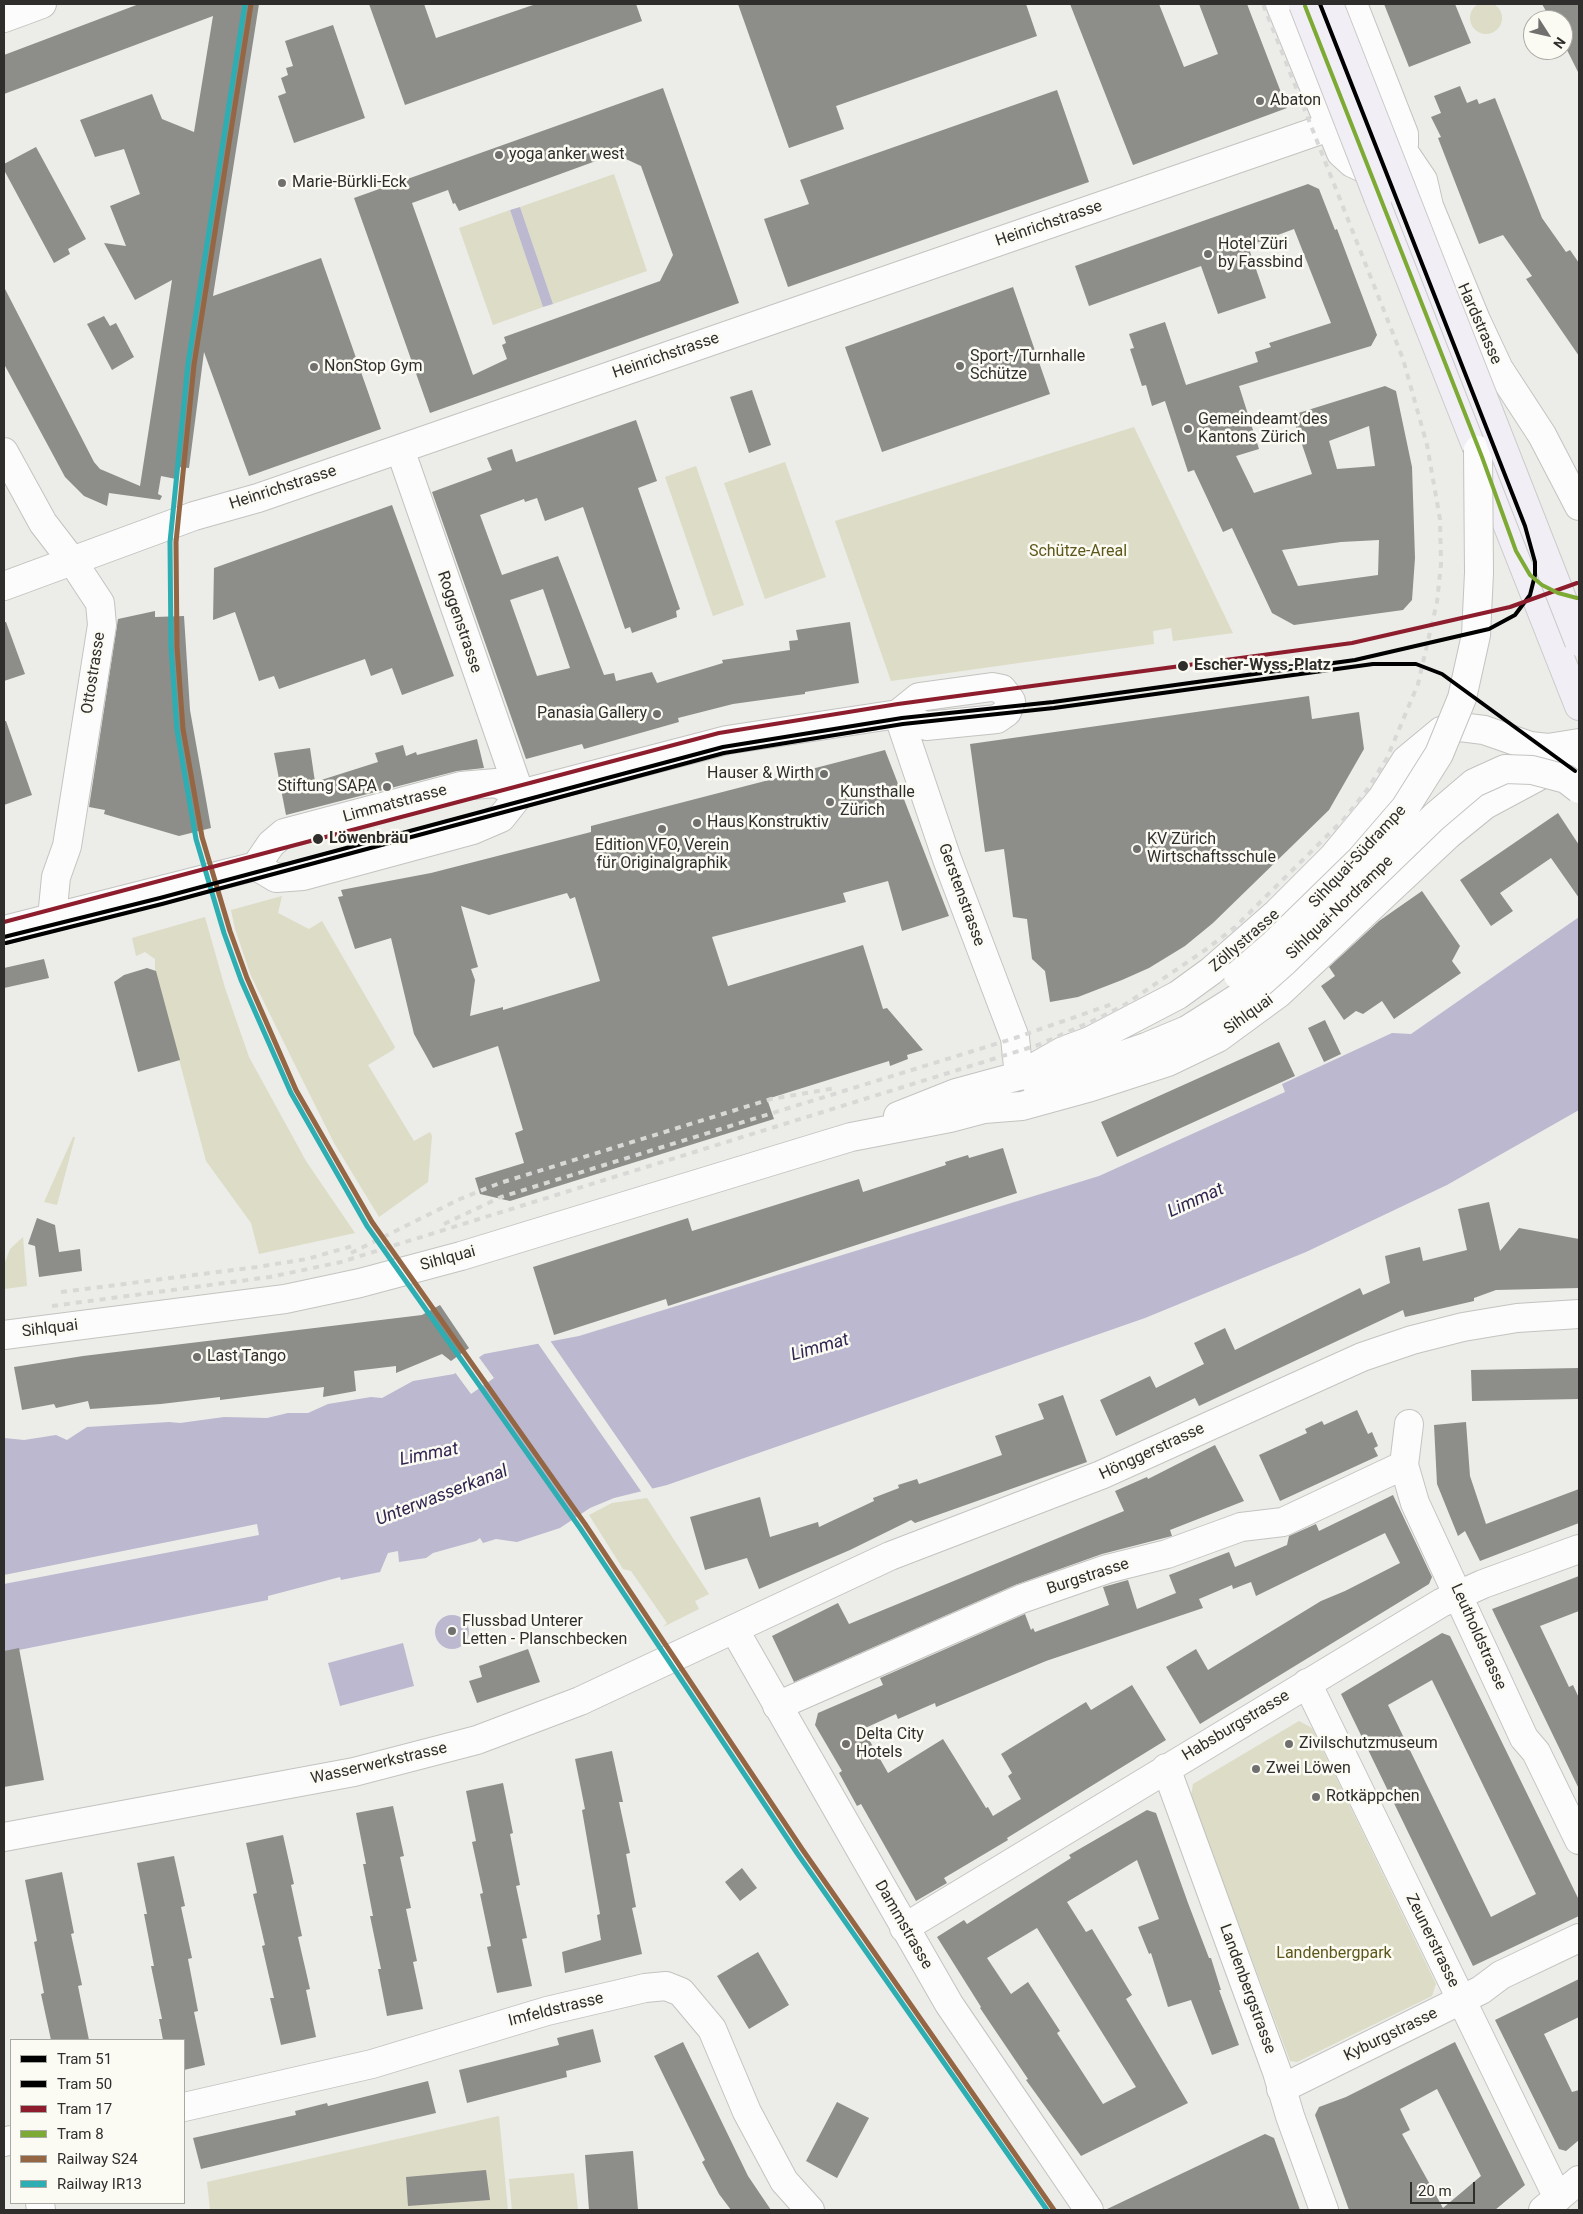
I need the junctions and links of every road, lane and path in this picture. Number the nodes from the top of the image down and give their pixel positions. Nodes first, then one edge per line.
1 (42, 4) edge
2 (1280, 4) edge
3 (1303, 4) edge
4 (1329, 4) edge
5 (1352, 4) edge
6 (4, 18) edge
7 (1328, 127) junction
8 (1402, 149) junction
9 (1380, 167) junction
10 (1429, 206) junction
11 (1542, 435) junction
12 (400, 449) junction
13 (1478, 450) junction
14 (4, 452) edge
15 (1579, 472) edge
16 (1579, 506) edge
17 (73, 562) junction
18 (4, 586) edge
19 (1579, 642) edge
20 (1579, 706) edge
21 (1574, 750) edge
22 (1579, 789) edge
23 (520, 794) junction
24 (256, 866) junction
25 (52, 918) junction
26 (6, 923) edge
27 (1020, 1076) junction
28 (984, 1109) junction
29 (851, 1136) junction
30 (1579, 1314) edge
31 (4, 1335) edge
32 (1409, 1424) dead end
33 (1404, 1465) junction
34 (1579, 1549) edge
35 (1464, 1607) junction
36 (734, 1629) junction
37 (1307, 1683) junction
38 (777, 1706) junction
39 (1166, 1768) junction
40 (4, 1837) edge
41 (1579, 1840) edge
42 (904, 1928) junction
43 (1579, 1938) edge
44 (1461, 2000) junction
45 (1281, 2089) junction
46 (185, 2107) edge
47 (1579, 2180) edge
48 (1550, 2204) edge
49 (810, 2210) edge
50 (1089, 2210) edge
51 (1324, 2210) edge

1 - 6 street
2 - 7 street
3 - 13 main road, bridge
4 - 19 main road, bridge
5 - 8 street
7 - 9 street
7 - 12 street, Heinrichstrasse
8 - 9 street
8 - 10 street, Hardstrasse
9 - 10 street, Hardstrasse
10 - 11 street, Hardstrasse
11 - 15 street, Hardstrasse
11 - 16 street, Hardstrasse
12 - 17 street, Heinrichstrasse
12 - 23 street, Roggenstrasse
13 - 20 main road
13 - 27 street, Sihlquai-Südrampe, bridge
14 - 17 street, Ottostrasse
17 - 18 street, Heinrichstrasse
17 - 25 street, Ottostrasse
21 - 27 street, Zöllystrasse
21 - 28 street, Sihlquai
22 - 28 street, Sihlquai-Nordrampe, bridge
23 - 24 street
23 - 24 street, Limmatstrasse
23 - 27 street, Gerstenstrasse
24 - 25 street
25 - 26 street
27 - 29 street, Sihlquai
28 - 29 street, Sihlquai
29 - 31 street, Sihlquai
30 - 36 street, Hönggerstrasse
32 - 33 street, Leutholdstrasse
33 - 35 street, Leutholdstrasse
33 - 38 street, Burgstrasse
34 - 35 street, Habsburgstrasse
35 - 37 street, Habsburgstrasse
35 - 41 street, Leutholdstrasse
36 - 38 street, Dammstrasse
36 - 40 street, Wasserwerkstrasse
37 - 39 street, Habsburgstrasse
37 - 44 street, Zeunerstrasse
38 - 42 street, Dammstrasse
39 - 42 street, Habsburgstrasse
39 - 45 street, Landenbergstrasse
42 - 50 street, Dammstrasse
43 - 44 street, Kyburgstrasse
44 - 45 street, Kyburgstrasse
44 - 48 street, Zeunerstrasse
45 - 51 street, Landenbergstrasse
46 - 49 street, Imfeldstrasse
47 - 48 street

